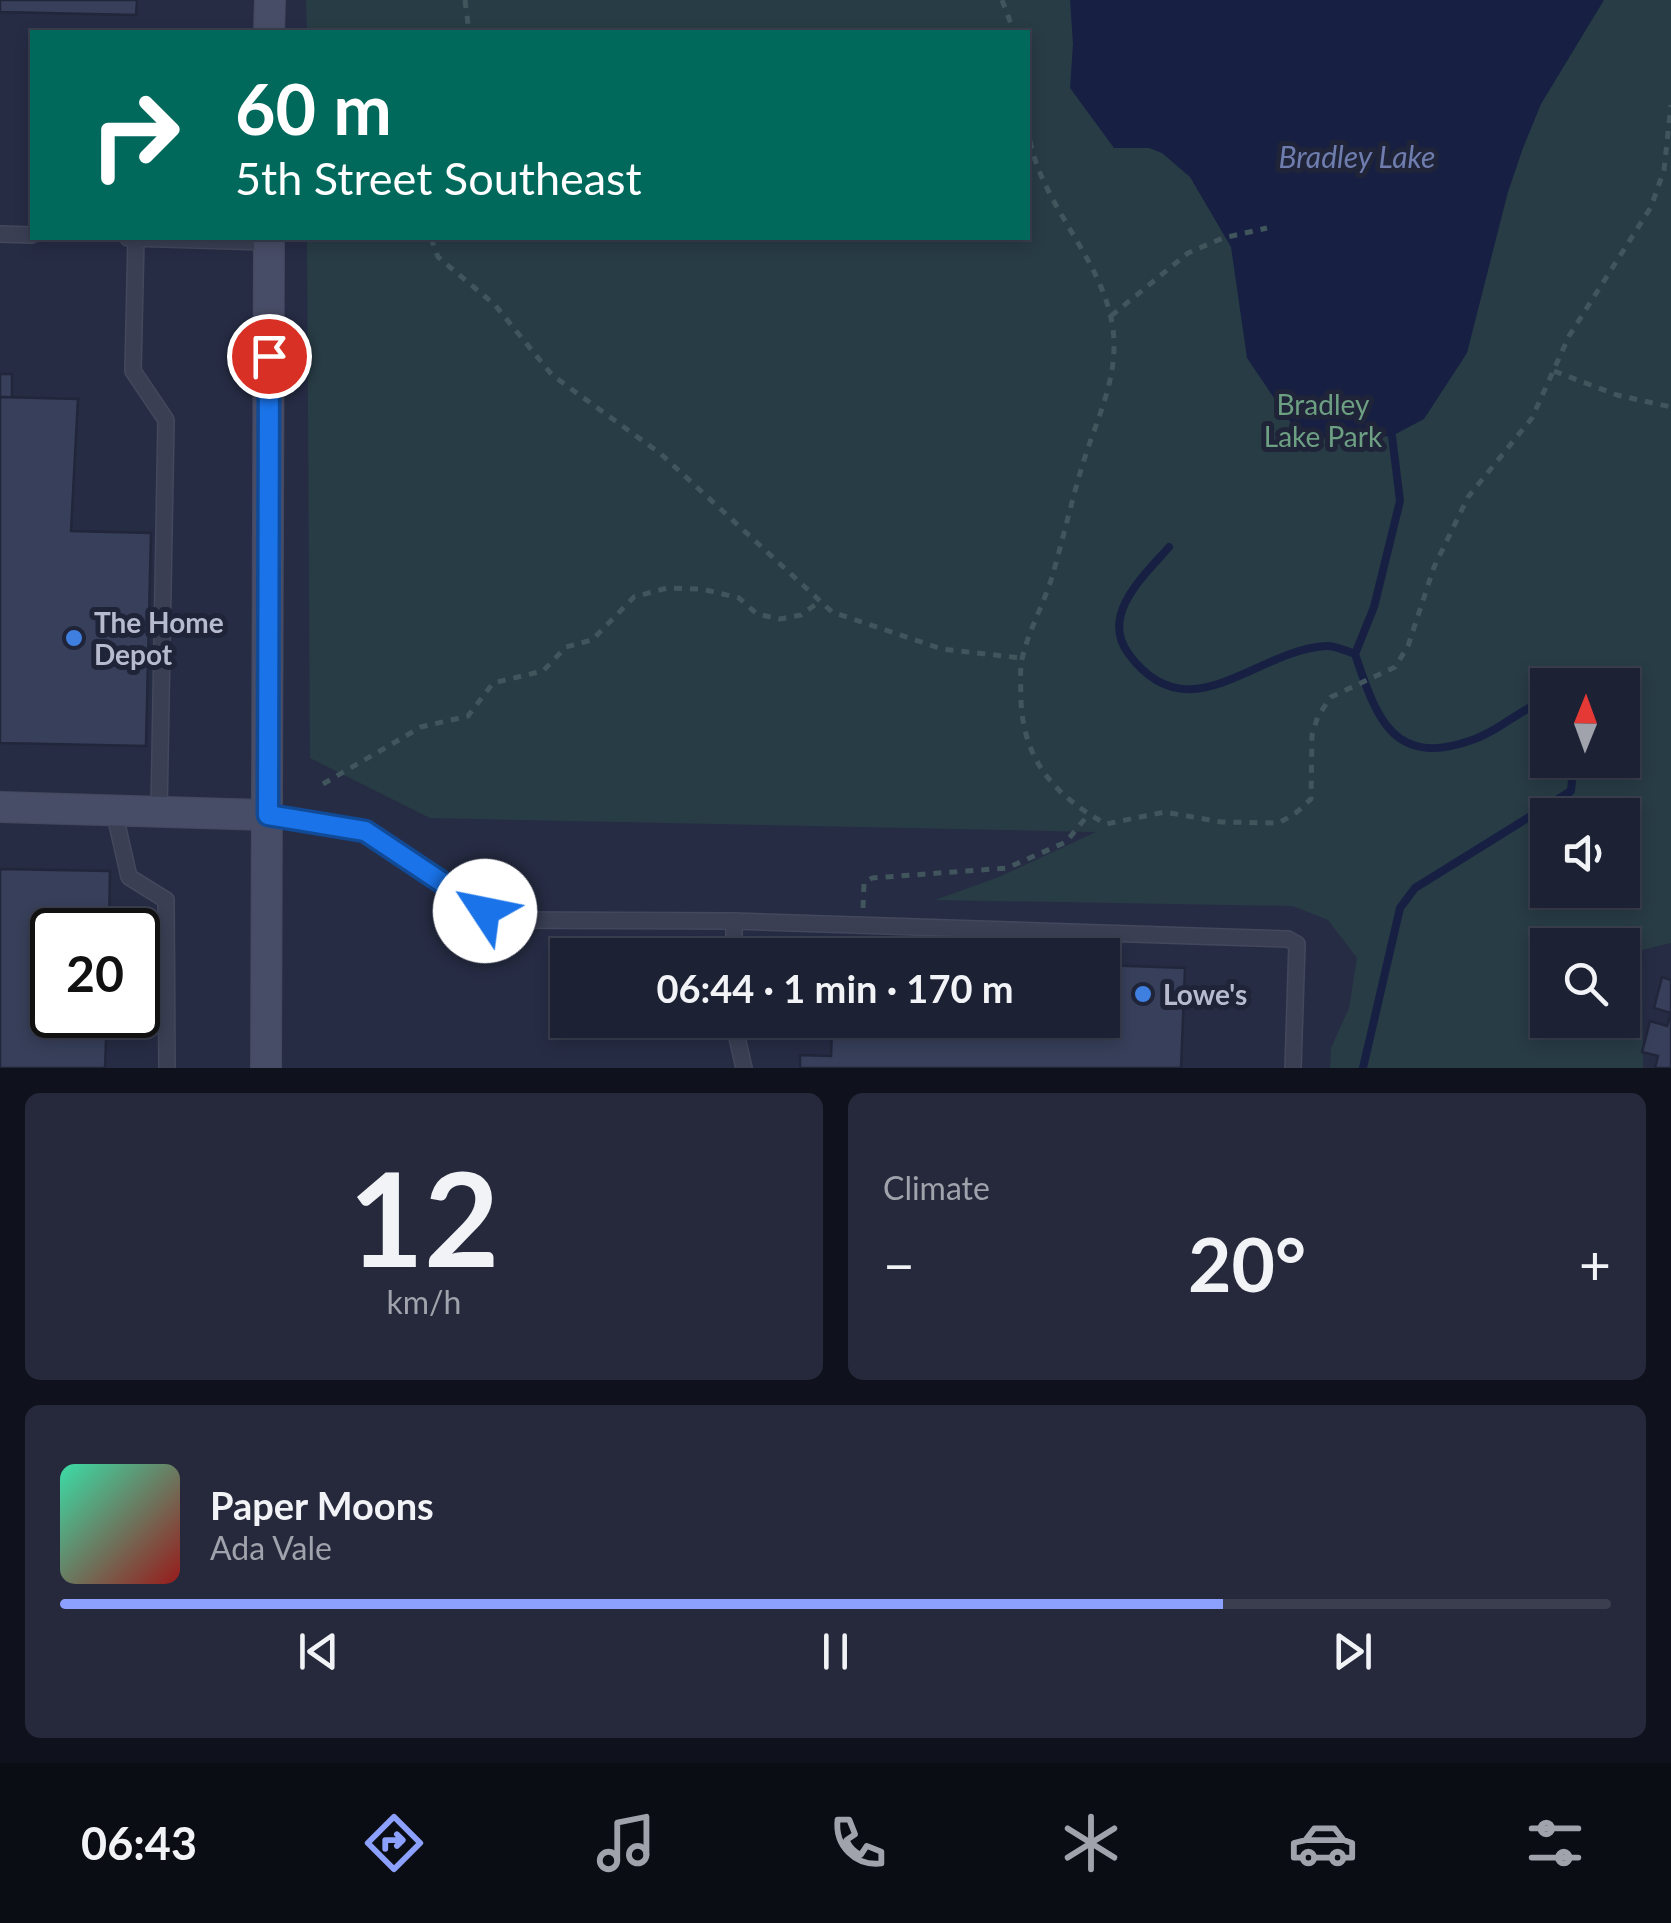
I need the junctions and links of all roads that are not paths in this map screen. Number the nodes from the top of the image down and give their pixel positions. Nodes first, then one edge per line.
1 (270, 0) edge
2 (270, 30) edge
3 (0, 234) edge
4 (30, 235) edge
5 (136, 240) edge
6 (269, 240) edge
7 (0, 807) edge
8 (114, 811) junction
9 (159, 812) junction
10 (268, 815) junction
11 (734, 922) junction
12 (734, 938) edge
13 (738, 1038) edge
14 (167, 1068) edge
15 (266, 1068) edge
16 (744, 1068) edge
17 (1293, 1068) edge

1 - 2 street
3 - 4 lane
5 - 9 lane
6 - 10 street
7 - 8 street
8 - 9 street
8 - 14 lane
9 - 10 street
10 - 11 lane
10 - 15 street
11 - 12 lane
11 - 17 lane
13 - 16 lane

